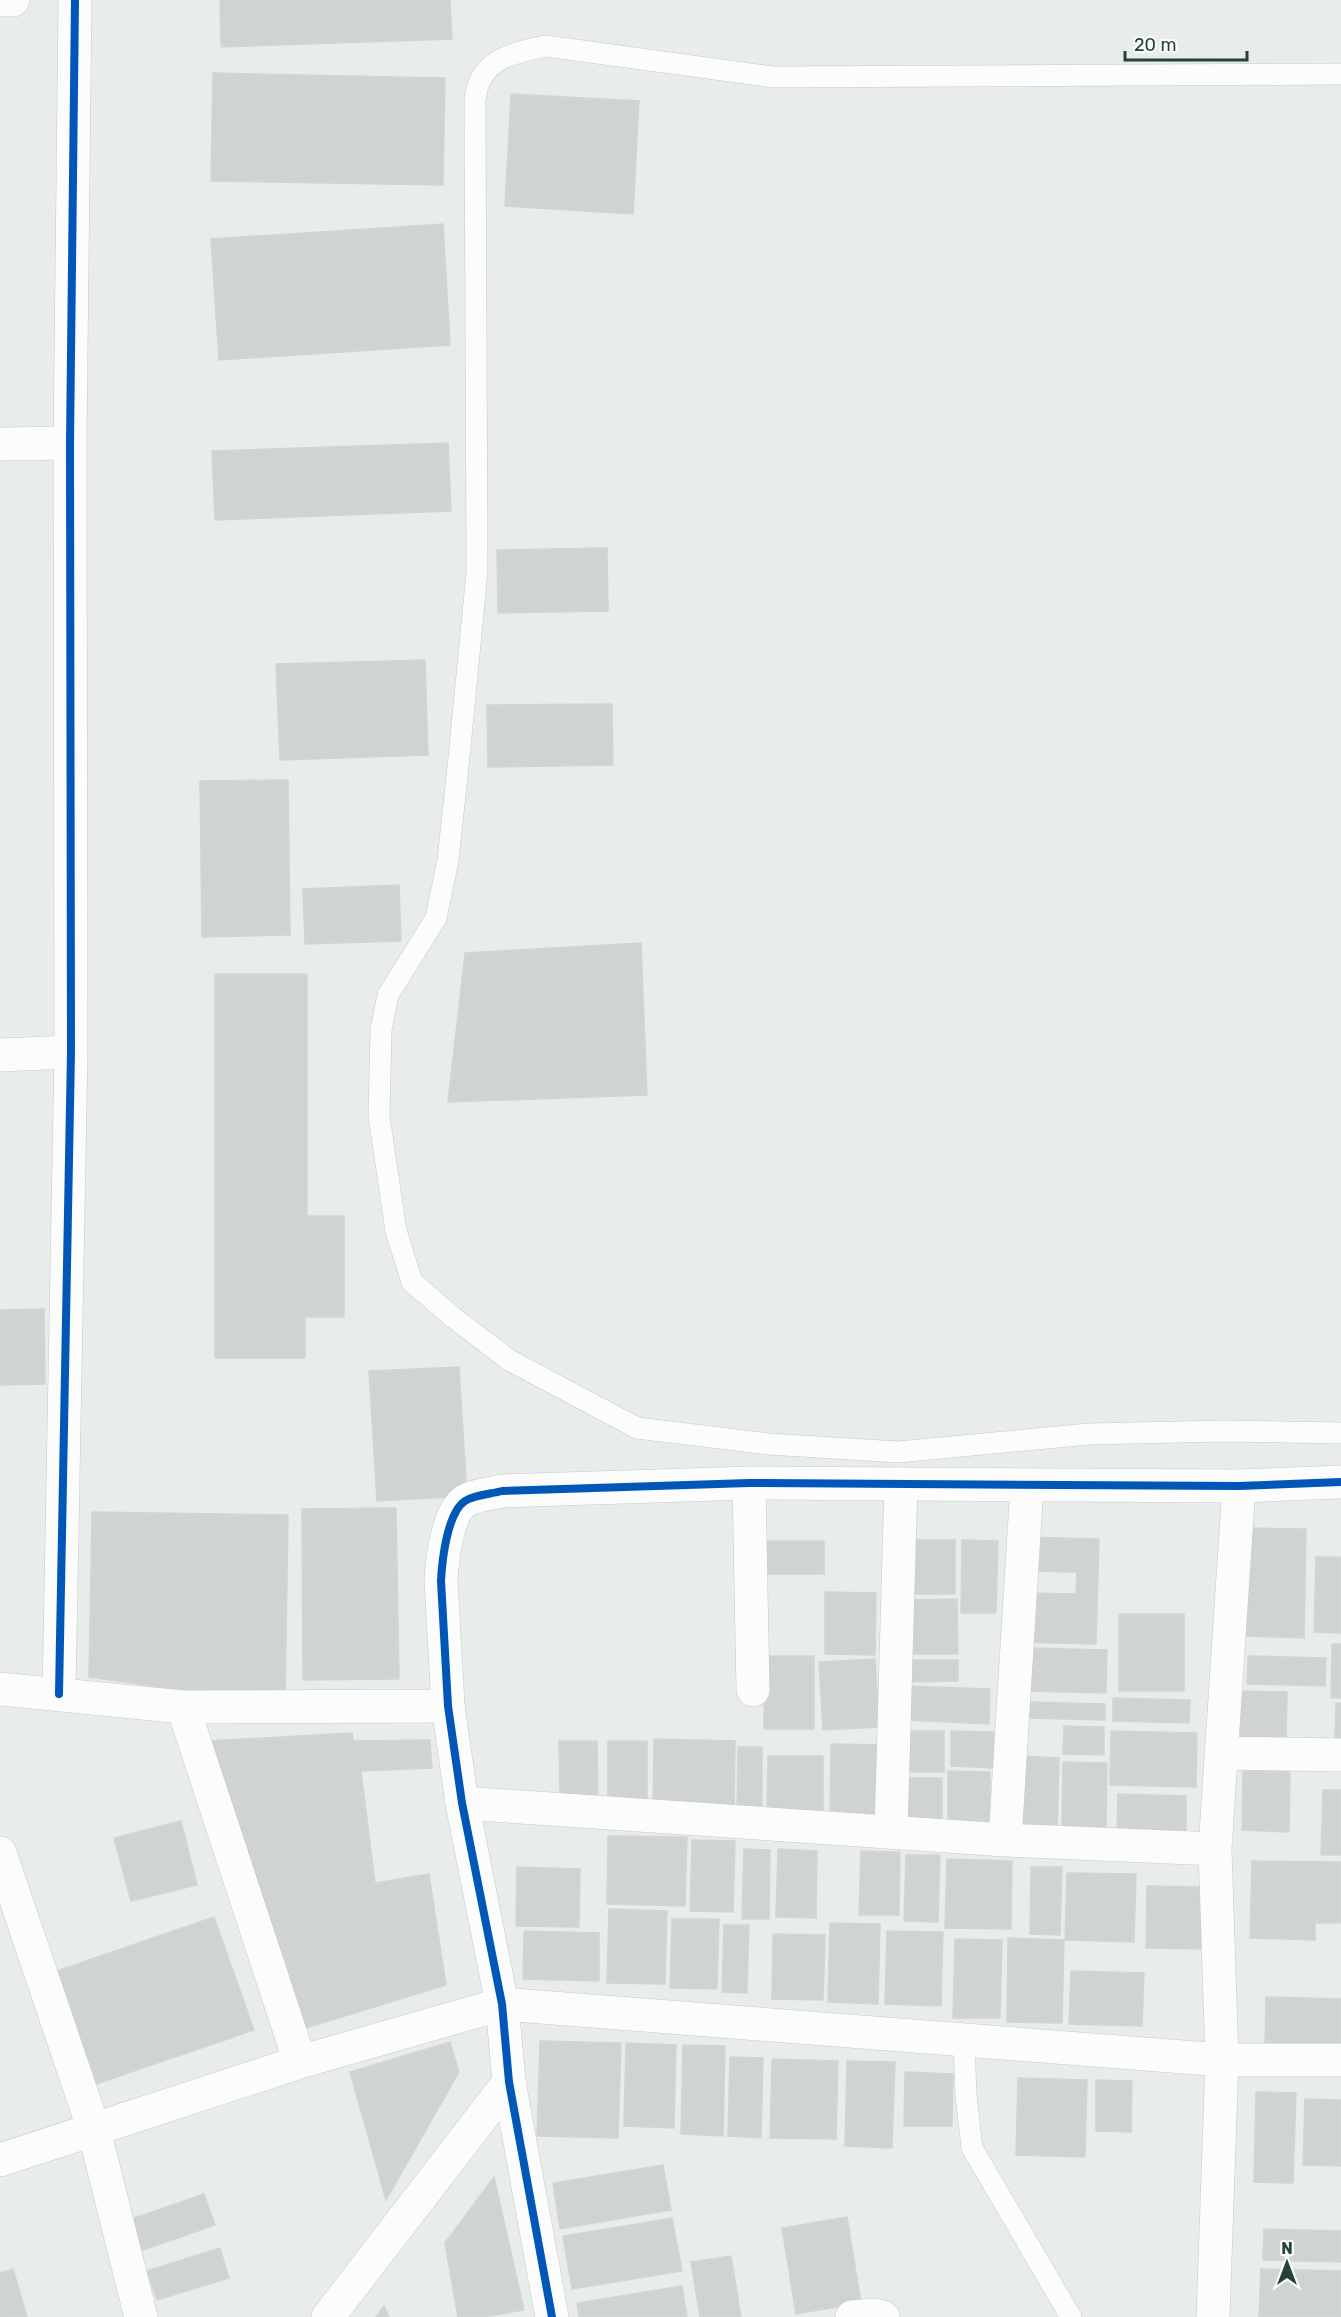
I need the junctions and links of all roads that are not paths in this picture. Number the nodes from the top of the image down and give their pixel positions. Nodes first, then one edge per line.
1 (0, 0) edge
2 (13, 0) edge
3 (75, 0) edge
4 (1341, 74) edge
5 (70, 443) junction
6 (0, 444) edge
7 (71, 1052) junction
8 (0, 1055) edge
9 (1341, 1433) edge
10 (1341, 1482) edge
11 (749, 1483) junction
12 (901, 1484) junction
13 (1027, 1486) junction
14 (1239, 1486) junction
15 (0, 1689) edge
16 (753, 1690) dead end
17 (59, 1694) junction
18 (448, 1706) junction
19 (183, 1707) junction
20 (1221, 1753) junction
21 (1341, 1755) edge
22 (462, 1803) junction
23 (891, 1832) junction
24 (1005, 1840) junction
25 (1215, 1849) junction
26 (0, 1853) edge
27 (502, 2004) junction
28 (964, 2040) junction
29 (1222, 2060) junction
30 (1341, 2060) edge
31 (300, 2062) junction
32 (509, 2082) junction
33 (94, 2130) junction
34 (0, 2160) edge
35 (141, 2317) edge
36 (328, 2317) edge
37 (552, 2317) edge
38 (852, 2317) edge
39 (883, 2317) edge
40 (1071, 2317) edge
41 (1213, 2317) edge

1 - 2 street
3 - 5 street
4 - 9 lane
5 - 6 street
5 - 7 street
7 - 8 street
7 - 17 street
10 - 14 street
11 - 12 street
11 - 16 street
11 - 18 street
12 - 13 street
12 - 23 street
13 - 14 street
13 - 24 street
14 - 20 street
15 - 17 street
17 - 19 street
18 - 19 street
18 - 22 street
19 - 31 street
20 - 21 street
20 - 25 street
22 - 23 street
22 - 27 street
23 - 24 street
24 - 25 street
25 - 29 street
26 - 33 street
27 - 28 street
27 - 31 street
27 - 32 street
28 - 29 street
28 - 40 lane
29 - 30 street
29 - 41 street
31 - 33 street
32 - 36 street
32 - 37 street
33 - 34 street
33 - 35 street
38 - 39 street

